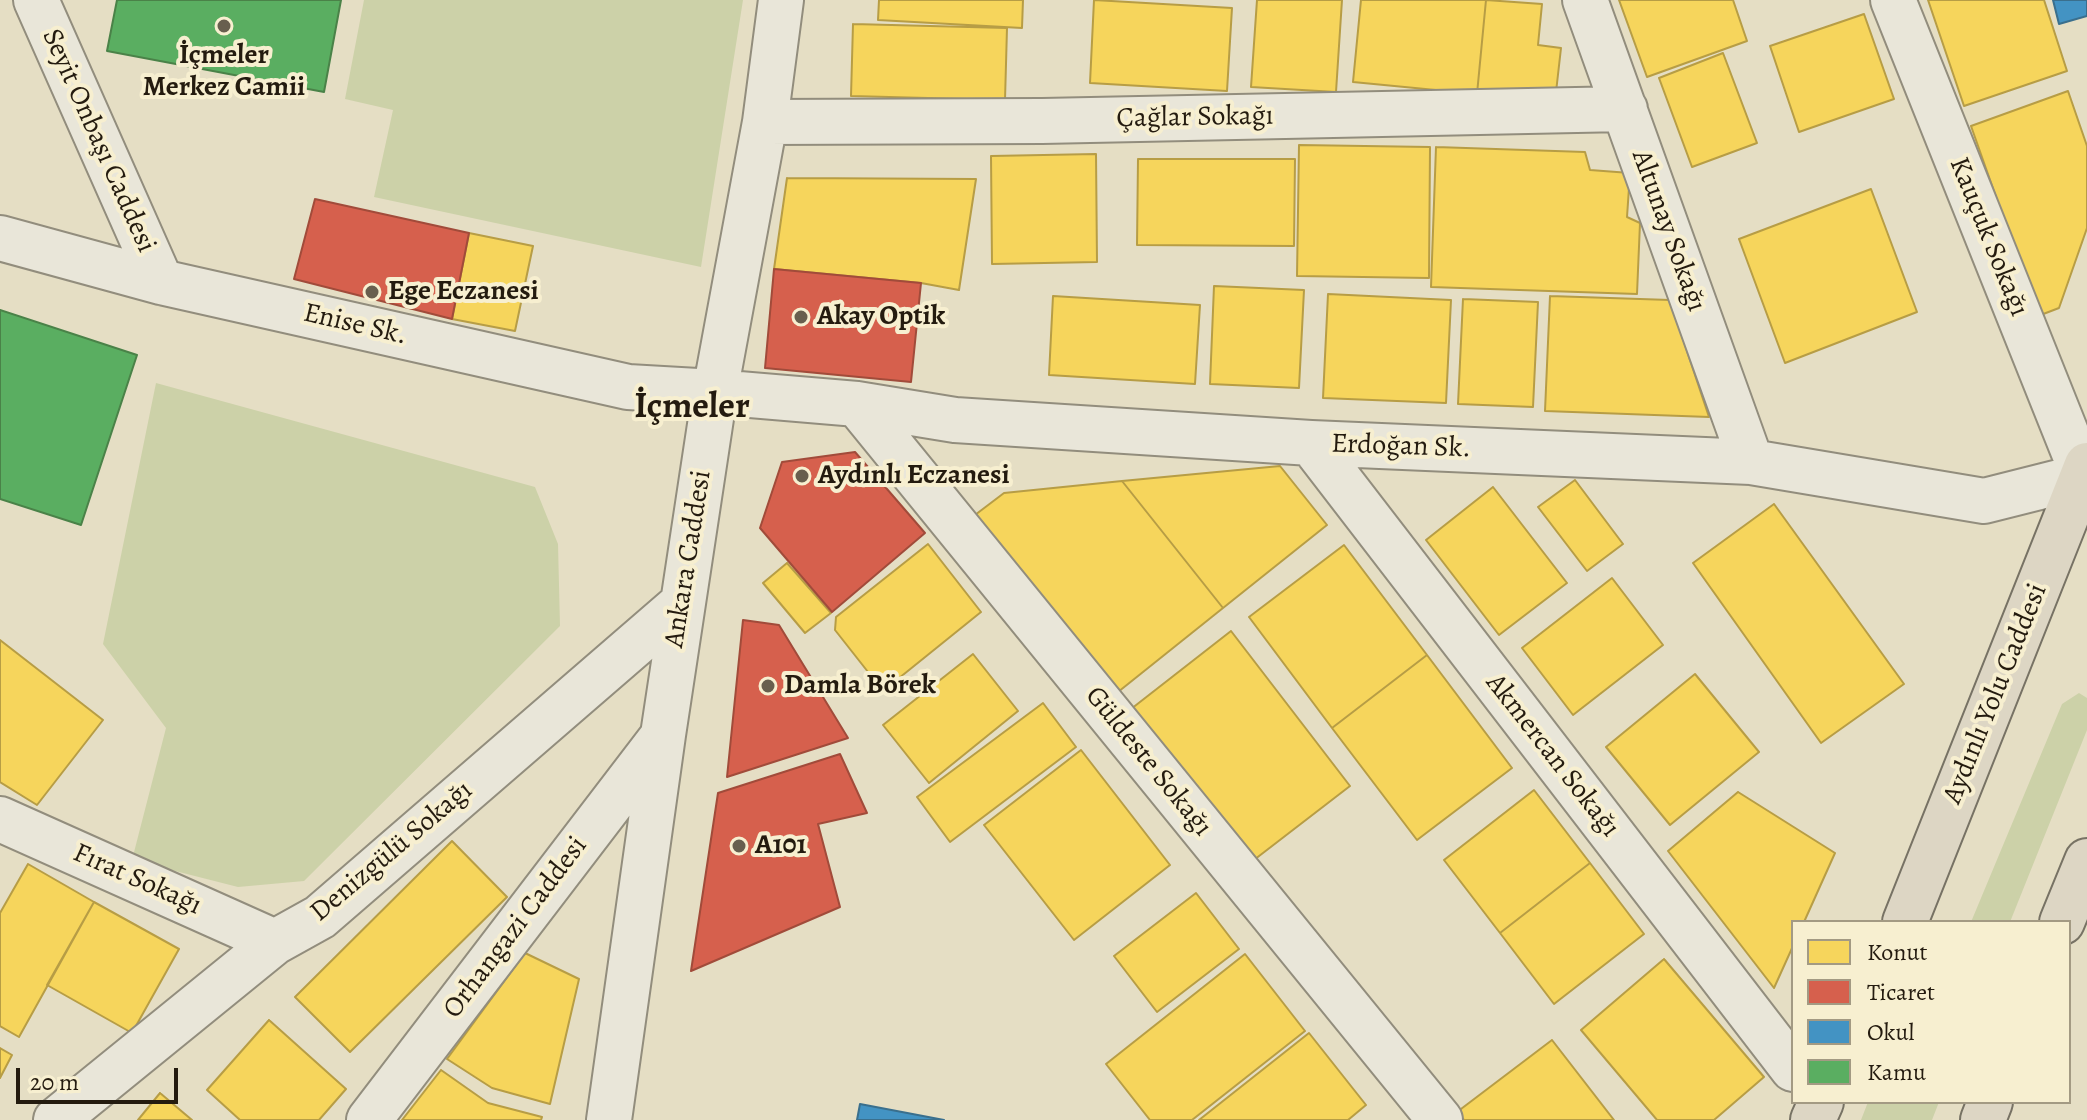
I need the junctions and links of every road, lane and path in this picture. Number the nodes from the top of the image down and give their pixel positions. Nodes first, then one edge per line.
1 (36, 0) edge
2 (781, 0) edge
3 (1585, 0) edge
4 (1893, 0) edge
5 (1625, 109) junction
6 (765, 122) junction
7 (0, 238) edge
8 (161, 282) junction
9 (715, 392) junction
10 (857, 404) junction
11 (1311, 443) junction
12 (1751, 462) junction
13 (2086, 472) edge
14 (683, 603) junction
15 (663, 735) junction
16 (0, 819) edge
17 (2087, 861) edge
18 (1906, 920) edge
19 (2063, 920) edge
20 (275, 942) junction
21 (1791, 1066) edge
22 (56, 1120) edge
23 (369, 1120) edge
24 (609, 1120) edge
25 (1440, 1120) edge

1 - 8 street, Seyit Onbaşı Caddesi
2 - 6 street, Ankara Caddesi
3 - 5 street, Altunay Sokağı
4 - 13 street, Kauçuk Sokağı
5 - 6 street, Çağlar Sokağı
5 - 12 street, Altunay Sokağı
6 - 9 street, Ankara Caddesi
7 - 8 street, Enise Sk.
8 - 9 street, Enise Sk.
9 - 10 street, Erdoğan Sk.
9 - 14 street, Ankara Caddesi
10 - 11 street, Erdoğan Sk.
10 - 25 street, Güldeste Sokağı
11 - 12 street, Erdoğan Sk.
11 - 21 street, Akmercan Sokağı
12 - 13 street, Erdoğan Sk.
13 - 18 main road, Aydınlı Yolu Caddesi
14 - 15 street, Ankara Caddesi
14 - 20 street, Denizgülü Sokağı
15 - 23 street, Orhangazi Caddesi
15 - 24 street, Ankara Caddesi
16 - 20 street, Fırat Sokağı
17 - 19 main road
20 - 22 street, Denizgülü Sokağı

